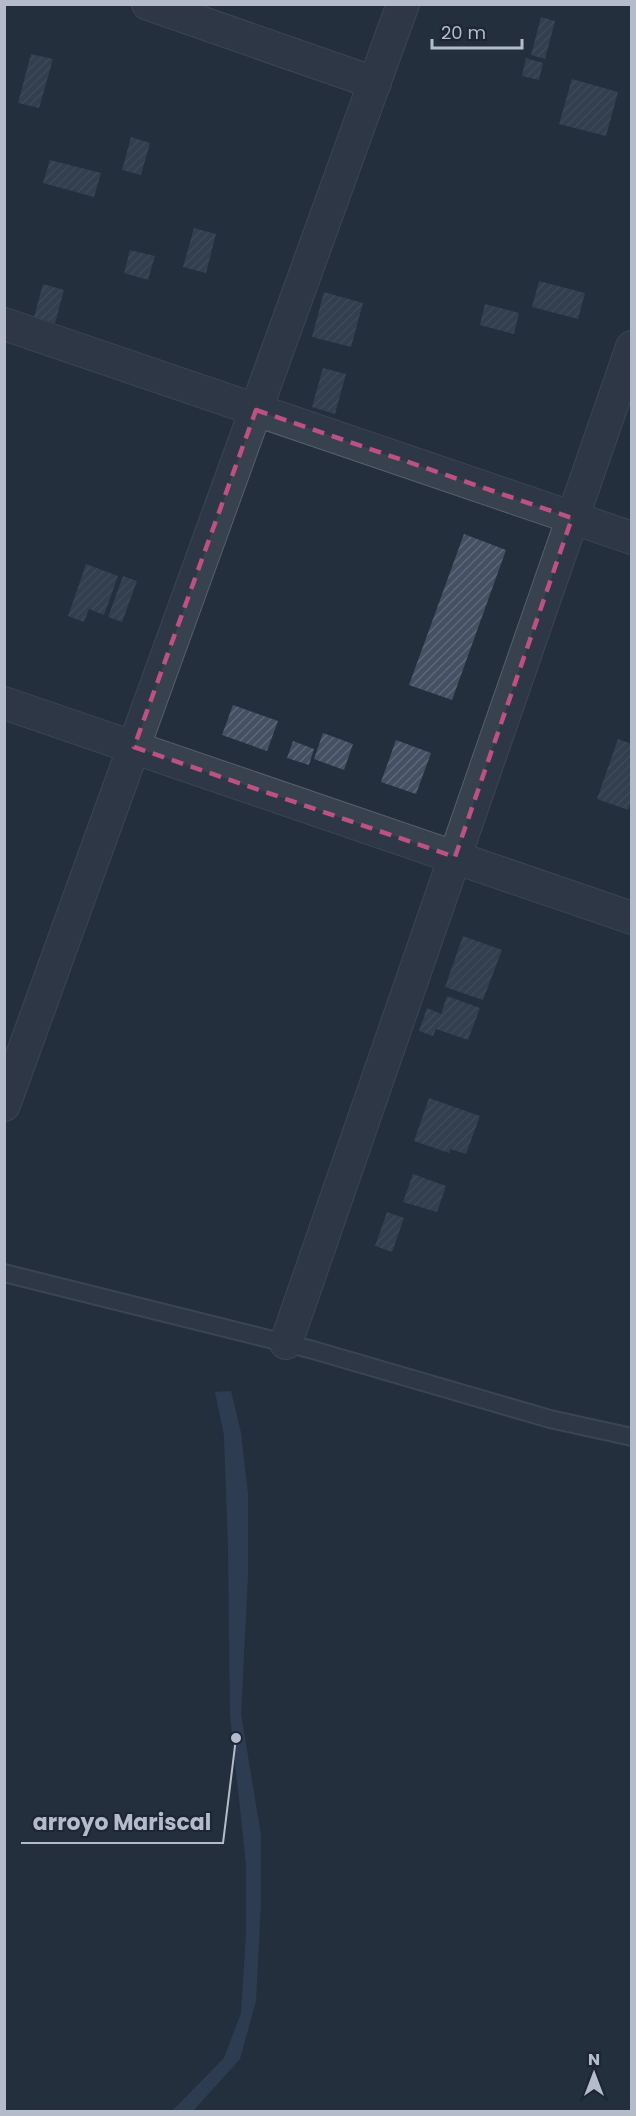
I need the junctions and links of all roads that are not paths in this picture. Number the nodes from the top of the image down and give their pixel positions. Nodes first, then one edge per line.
1 (148, 4) edge
2 (403, 4) edge
3 (375, 82) junction
4 (4, 324) edge
5 (632, 347) edge
6 (256, 410) junction
7 (573, 518) junction
8 (632, 538) edge
9 (4, 703) edge
10 (134, 747) junction
11 (454, 857) junction
12 (632, 918) edge
13 (4, 1105) edge
14 (4, 1273) edge
15 (286, 1343) junction
16 (632, 1437) edge

1 - 3 street
2 - 3 street
3 - 6 street
4 - 6 street
5 - 7 street
6 - 7 street
6 - 10 street
7 - 8 street
7 - 11 street
9 - 10 street
10 - 11 street
10 - 13 street
11 - 12 street
11 - 15 street
14 - 15 lane
15 - 16 lane

